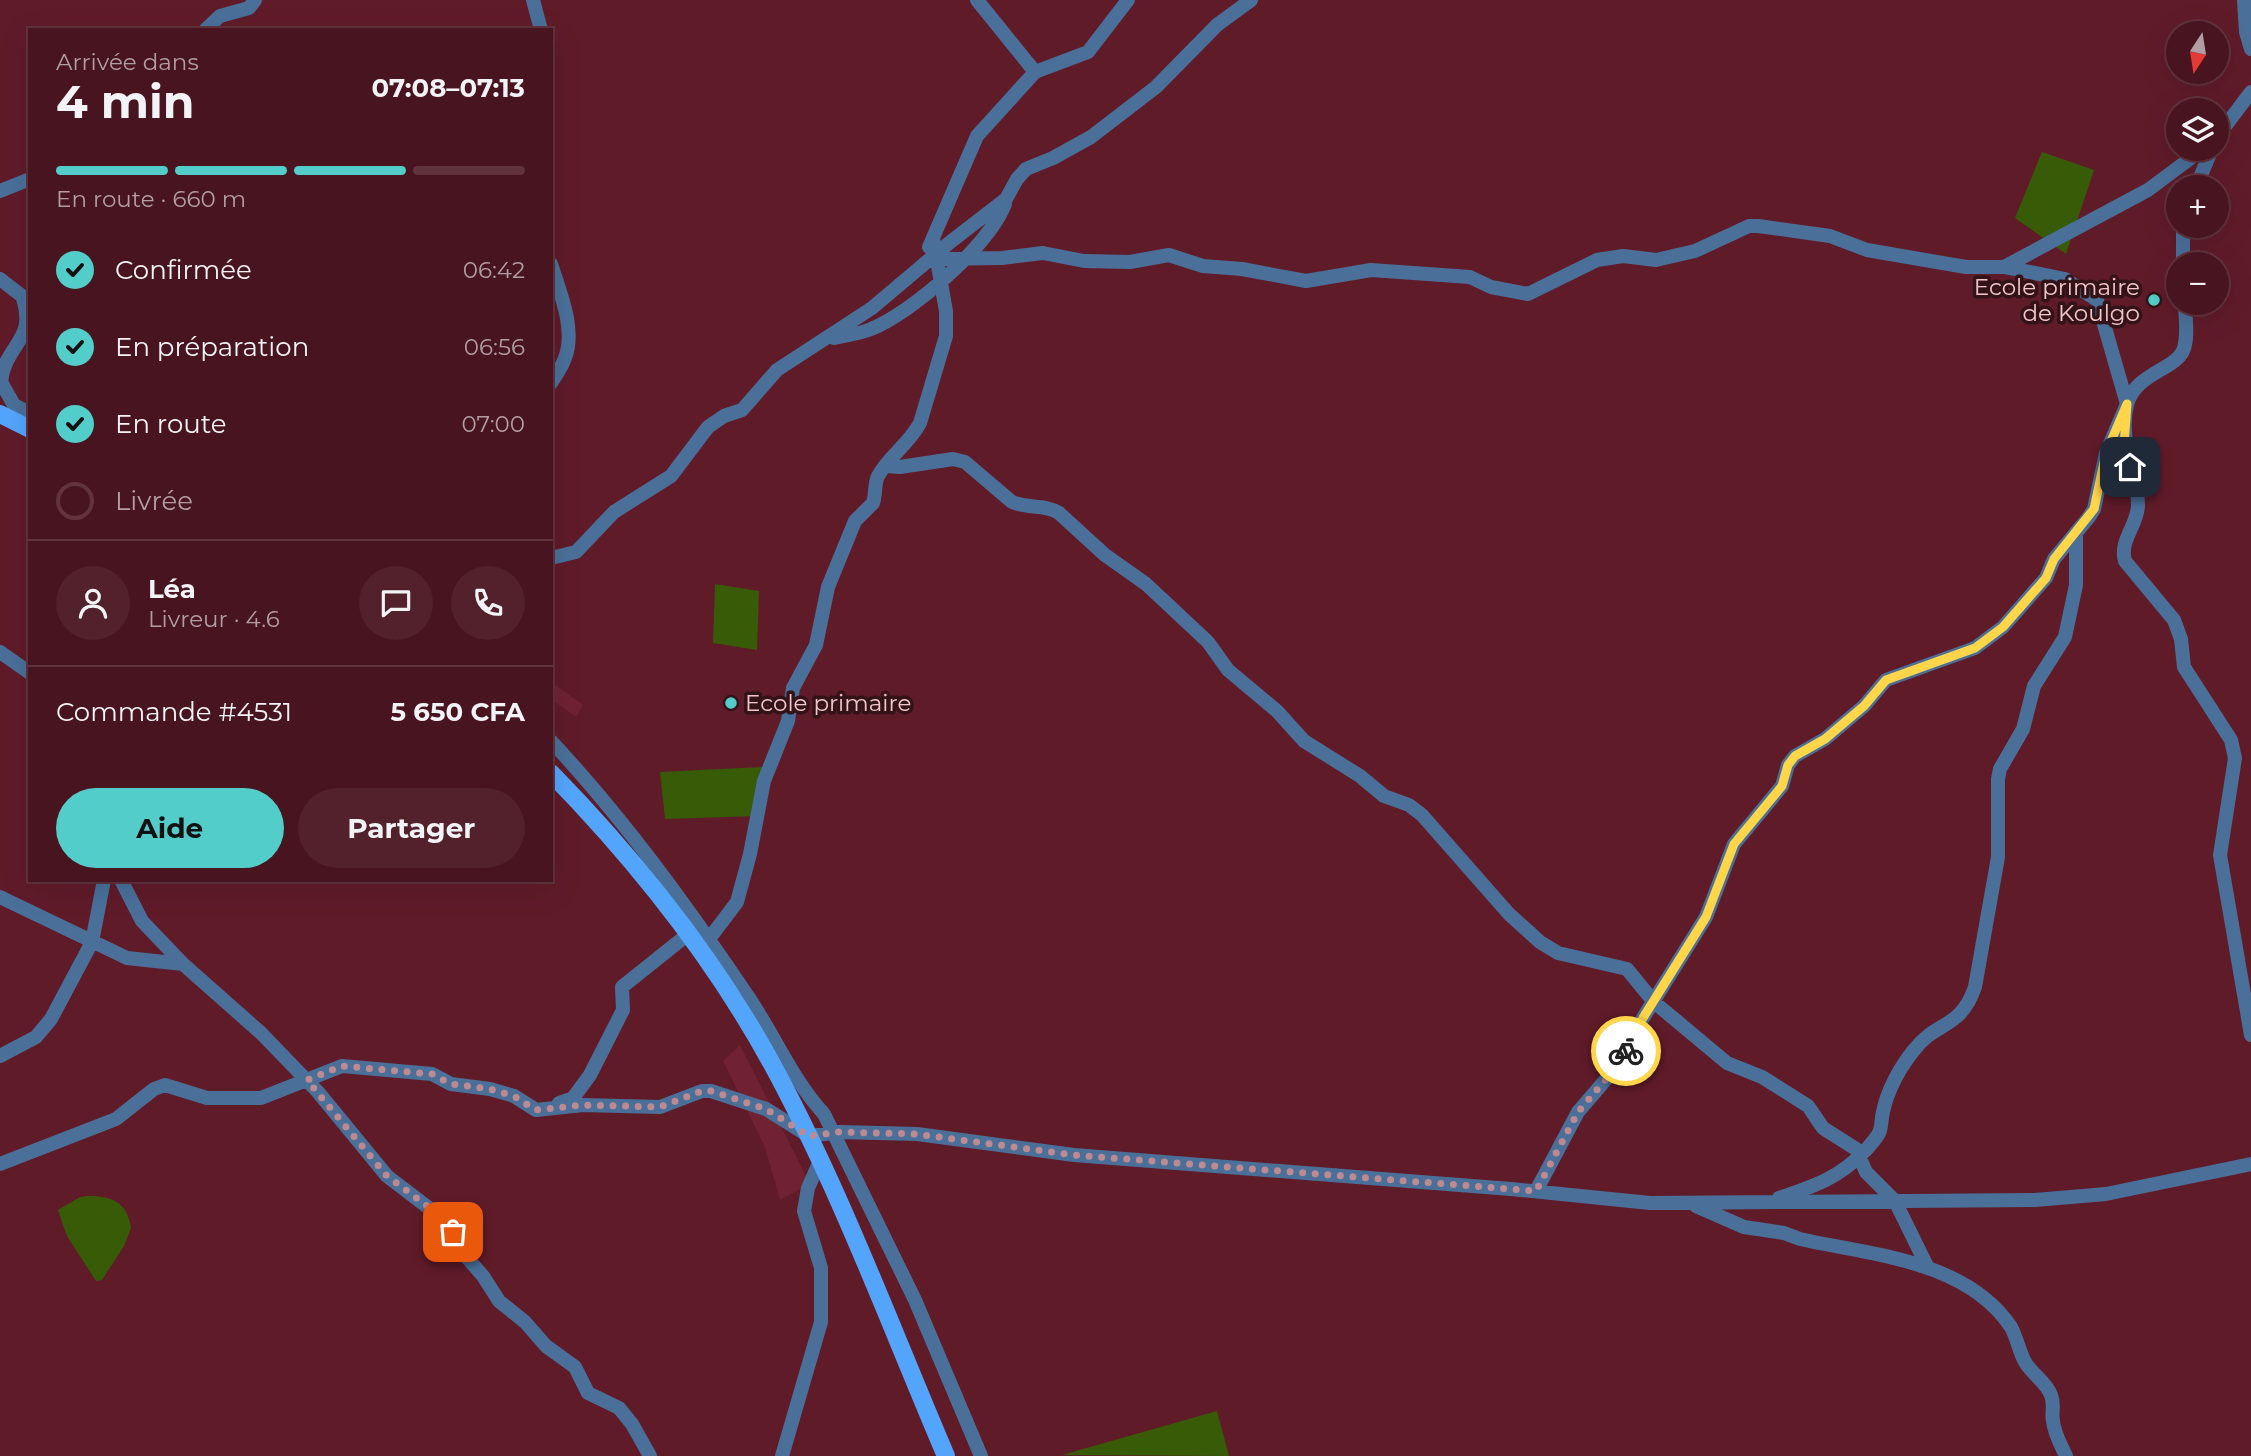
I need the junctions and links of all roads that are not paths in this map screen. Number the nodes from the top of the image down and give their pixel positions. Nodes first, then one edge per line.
1 (255, 0) edge
2 (533, 0) edge
3 (977, 0) edge
4 (1128, 0) edge
5 (1251, 0) edge
6 (2231, 0) edge
7 (2247, 8) edge
8 (207, 28) edge
9 (540, 28) edge
10 (2251, 49) edge
11 (1035, 72) junction
12 (2251, 92) edge
13 (2229, 121) edge
14 (2187, 161) edge
15 (28, 181) edge
16 (0, 191) edge
17 (1006, 199) junction
18 (933, 238) junction
19 (965, 259) junction
20 (931, 260) junction
21 (2004, 267) junction
22 (553, 271) edge
23 (0, 279) edge
24 (942, 279) junction
25 (2185, 315) edge
26 (824, 340) junction
27 (553, 379) edge
28 (2127, 404) junction
29 (28, 412) edge
30 (0, 414) edge
31 (28, 428) edge
32 (885, 466) junction
33 (2076, 533) junction
34 (553, 558) edge
35 (0, 652) edge
36 (28, 672) edge
37 (553, 743) edge
38 (553, 775) edge
39 (104, 882) edge
40 (122, 882) edge
41 (0, 897) edge
42 (687, 934) junction
43 (709, 939) junction
44 (92, 942) junction
45 (183, 964) junction
46 (1654, 1002) junction
47 (2251, 1035) edge
48 (0, 1056) edge
49 (307, 1080) junction
50 (549, 1109) junction
51 (834, 1132) junction
52 (809, 1136) junction
53 (1859, 1157) junction
54 (820, 1161) junction
55 (0, 1164) edge
56 (2251, 1164) edge
57 (1536, 1191) junction
58 (1895, 1201) junction
59 (1767, 1202) junction
60 (1691, 1204) junction
61 (1927, 1266) junction
62 (650, 1456) edge
63 (782, 1456) edge
64 (946, 1456) edge
65 (981, 1456) edge
66 (2066, 1456) edge

1 - 8 street
2 - 9 street
3 - 11 street
4 - 11 street
5 - 17 street
6 - 7 street
7 - 10 street
11 - 18 street
12 - 13 street
14 - 21 street
15 - 16 street
17 - 19 street
17 - 20 street
18 - 20 street
18 - 20 street
19 - 20 street
19 - 21 street
19 - 24 street
20 - 24 street
20 - 26 street
21 - 28 street
22 - 27 street
23 - 29 street
24 - 26 street
24 - 32 street
25 - 28 street
26 - 34 street
28 - 33 street
28 - 47 street
30 - 31 main road
32 - 43 street
32 - 46 street
33 - 46 street
33 - 53 street
35 - 36 street
37 - 43 street
38 - 42 main road
39 - 44 street
40 - 45 street
41 - 44 street
42 - 50 street
42 - 52 main road
43 - 51 street
44 - 45 street
44 - 48 street
45 - 49 street
46 - 53 street
46 - 57 street
49 - 50 street
49 - 55 street
49 - 62 street
50 - 52 street
51 - 52 street
51 - 57 street
51 - 65 street
52 - 54 main road
53 - 58 street
53 - 59 street
54 - 63 street
54 - 64 main road
56 - 58 street
57 - 60 street
58 - 59 street
58 - 61 street
59 - 60 street
60 - 61 street
61 - 66 street

